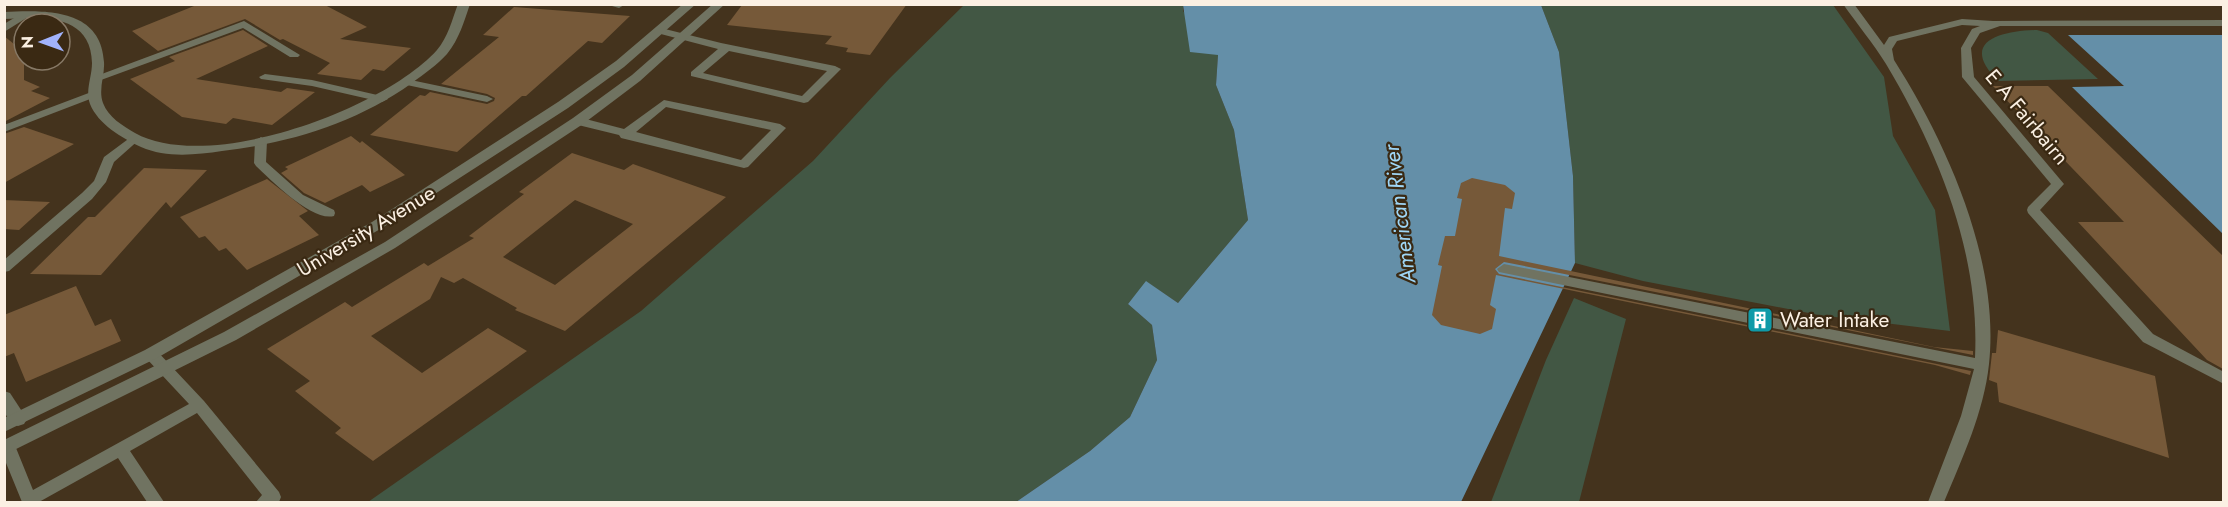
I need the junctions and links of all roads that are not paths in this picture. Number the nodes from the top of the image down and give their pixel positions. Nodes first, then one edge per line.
1 (464, 4) edge
2 (610, 4) edge
3 (691, 4) edge
4 (720, 4) edge
5 (1848, 4) edge
6 (619, 5) edge
7 (72, 22) edge
8 (1999, 23) junction
9 (2223, 23) edge
10 (661, 31) junction
11 (685, 37) junction
12 (727, 47) junction
13 (294, 56) dead end
14 (1890, 63) junction
15 (265, 77) dead end
16 (97, 78) junction
17 (406, 82) junction
18 (94, 94) junction
19 (382, 99) junction
20 (487, 99) dead end
21 (578, 121) junction
22 (4, 129) edge
23 (626, 135) junction
24 (135, 138) junction
25 (261, 141) junction
26 (329, 213) dead end
27 (4, 268) edge
28 (1504, 269) dead end
29 (151, 354) junction
30 (1982, 365) junction
31 (164, 370) junction
32 (2223, 379) edge
33 (4, 397) edge
34 (199, 405) junction
35 (11, 422) edge
36 (6, 447) edge
37 (120, 448) junction
38 (30, 501) edge
39 (156, 502) edge
40 (264, 502) edge
41 (1936, 502) edge

1 - 17 street
2 - 6 lane
3 - 10 street, University Avenue
4 - 11 street, University Avenue
5 - 14 lane
7 - 16 street
8 - 9 lane, E A Fairbairn
8 - 14 lane
8 - 32 lane, E A Fairbairn
10 - 11 lane
10 - 29 street, University Avenue
11 - 12 lane
11 - 21 street, University Avenue
12 - 12 lane
13 - 16 lane
14 - 30 lane
15 - 19 lane
16 - 18 street
17 - 19 street
17 - 20 lane
18 - 22 lane
18 - 24 street
19 - 25 street
21 - 23 lane
21 - 31 street, University Avenue
23 - 23 lane
24 - 25 street
24 - 27 lane
25 - 26 lane
28 - 30 lane
29 - 31 lane
29 - 35 street, University Avenue
30 - 41 lane
31 - 34 lane
31 - 36 street, University Avenue
33 - 35 street
34 - 37 lane
34 - 40 lane
36 - 38 lane
37 - 38 lane
37 - 39 lane

